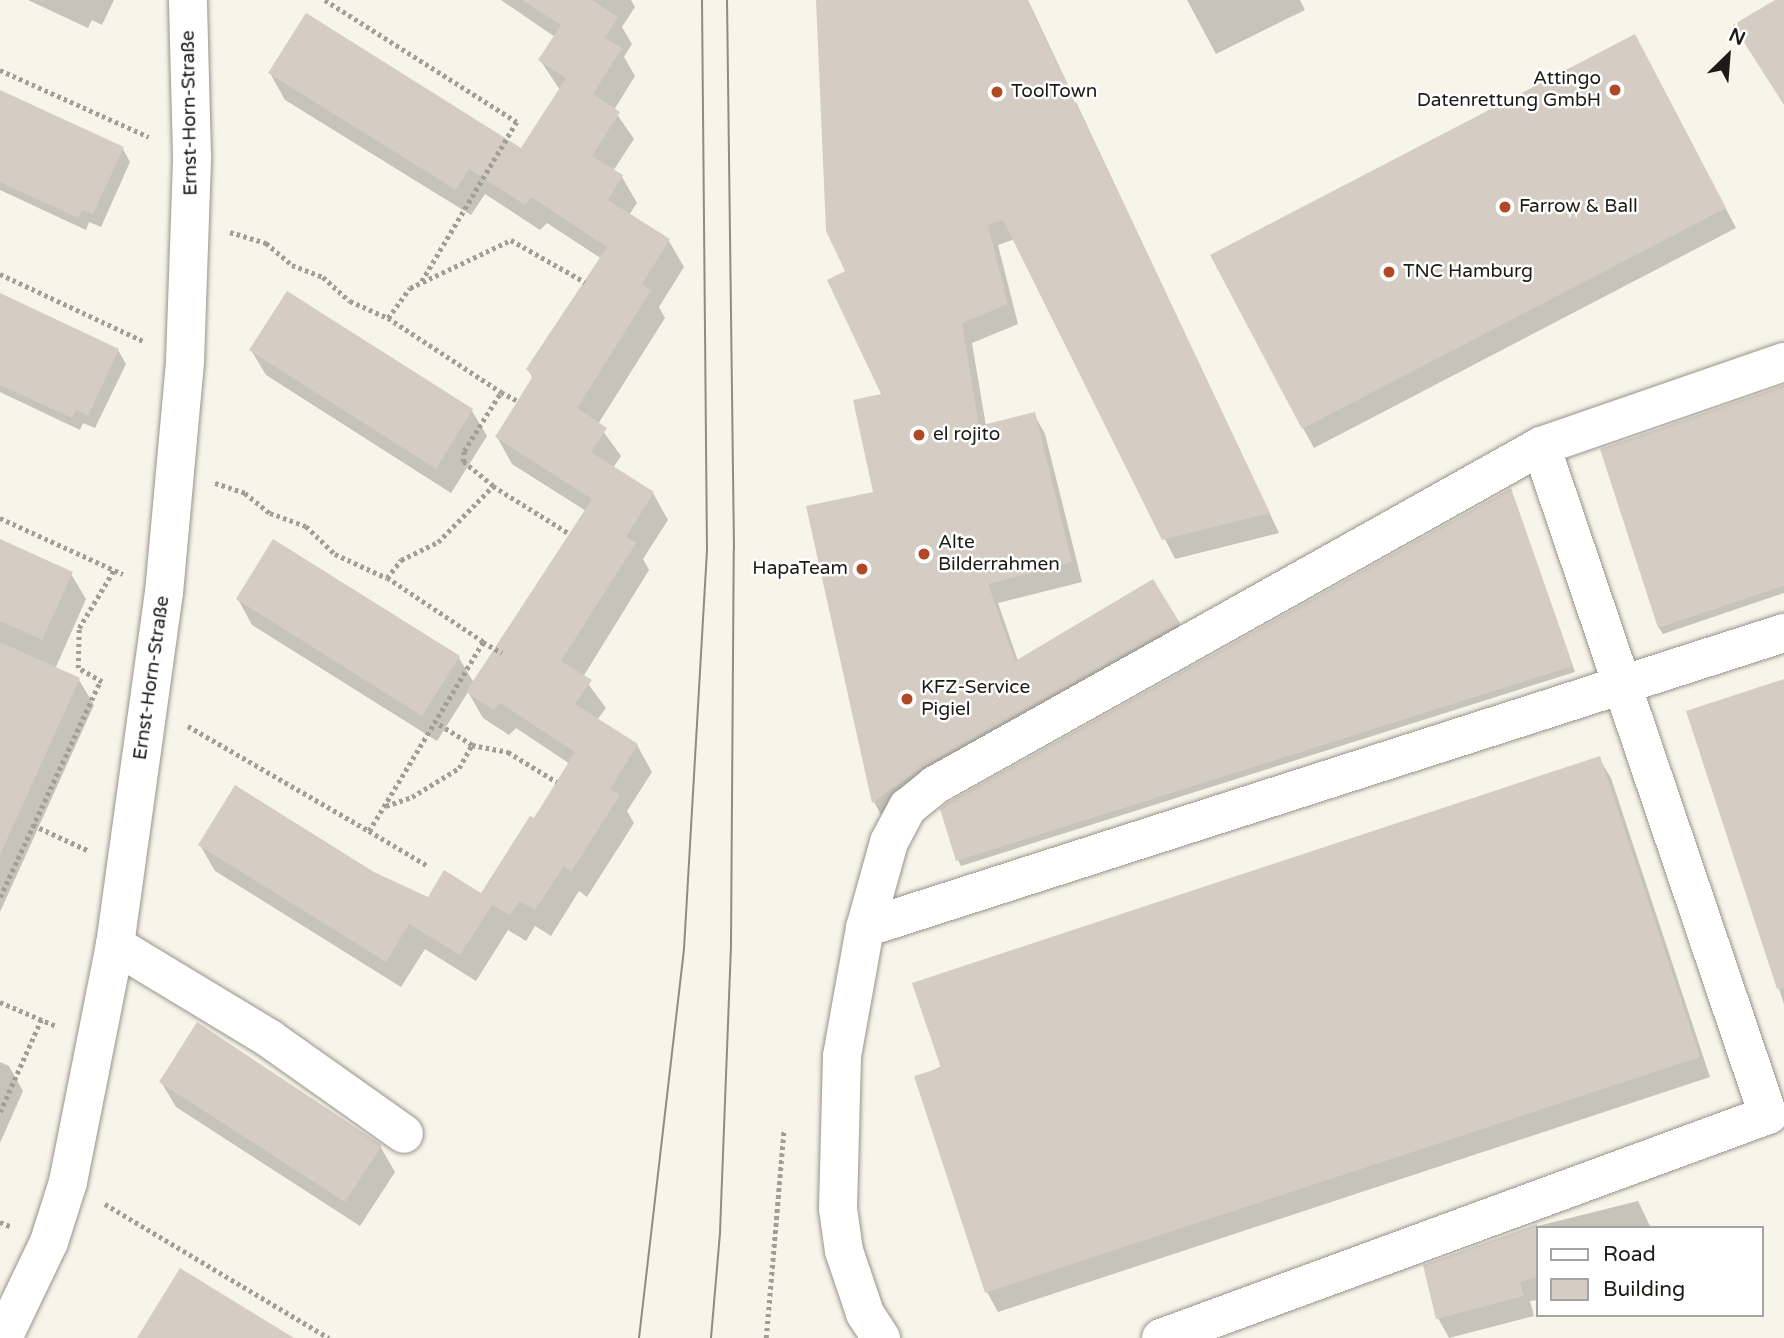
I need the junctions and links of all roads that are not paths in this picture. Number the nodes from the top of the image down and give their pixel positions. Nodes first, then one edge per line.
1 (188, 0) edge
2 (1784, 362) edge
3 (1541, 446) junction
4 (1784, 633) edge
5 (1624, 684) junction
6 (865, 928) junction
7 (115, 945) junction
8 (404, 1134) dead end
9 (3, 1338) edge
10 (881, 1338) edge
11 (1161, 1338) edge

1 - 7 street, Ernst-Horn-Straße
2 - 3 street
3 - 5 street
3 - 6 street
4 - 5 street
5 - 6 street
5 - 11 street
6 - 10 street
7 - 8 street
7 - 9 street, Ernst-Horn-Straße

